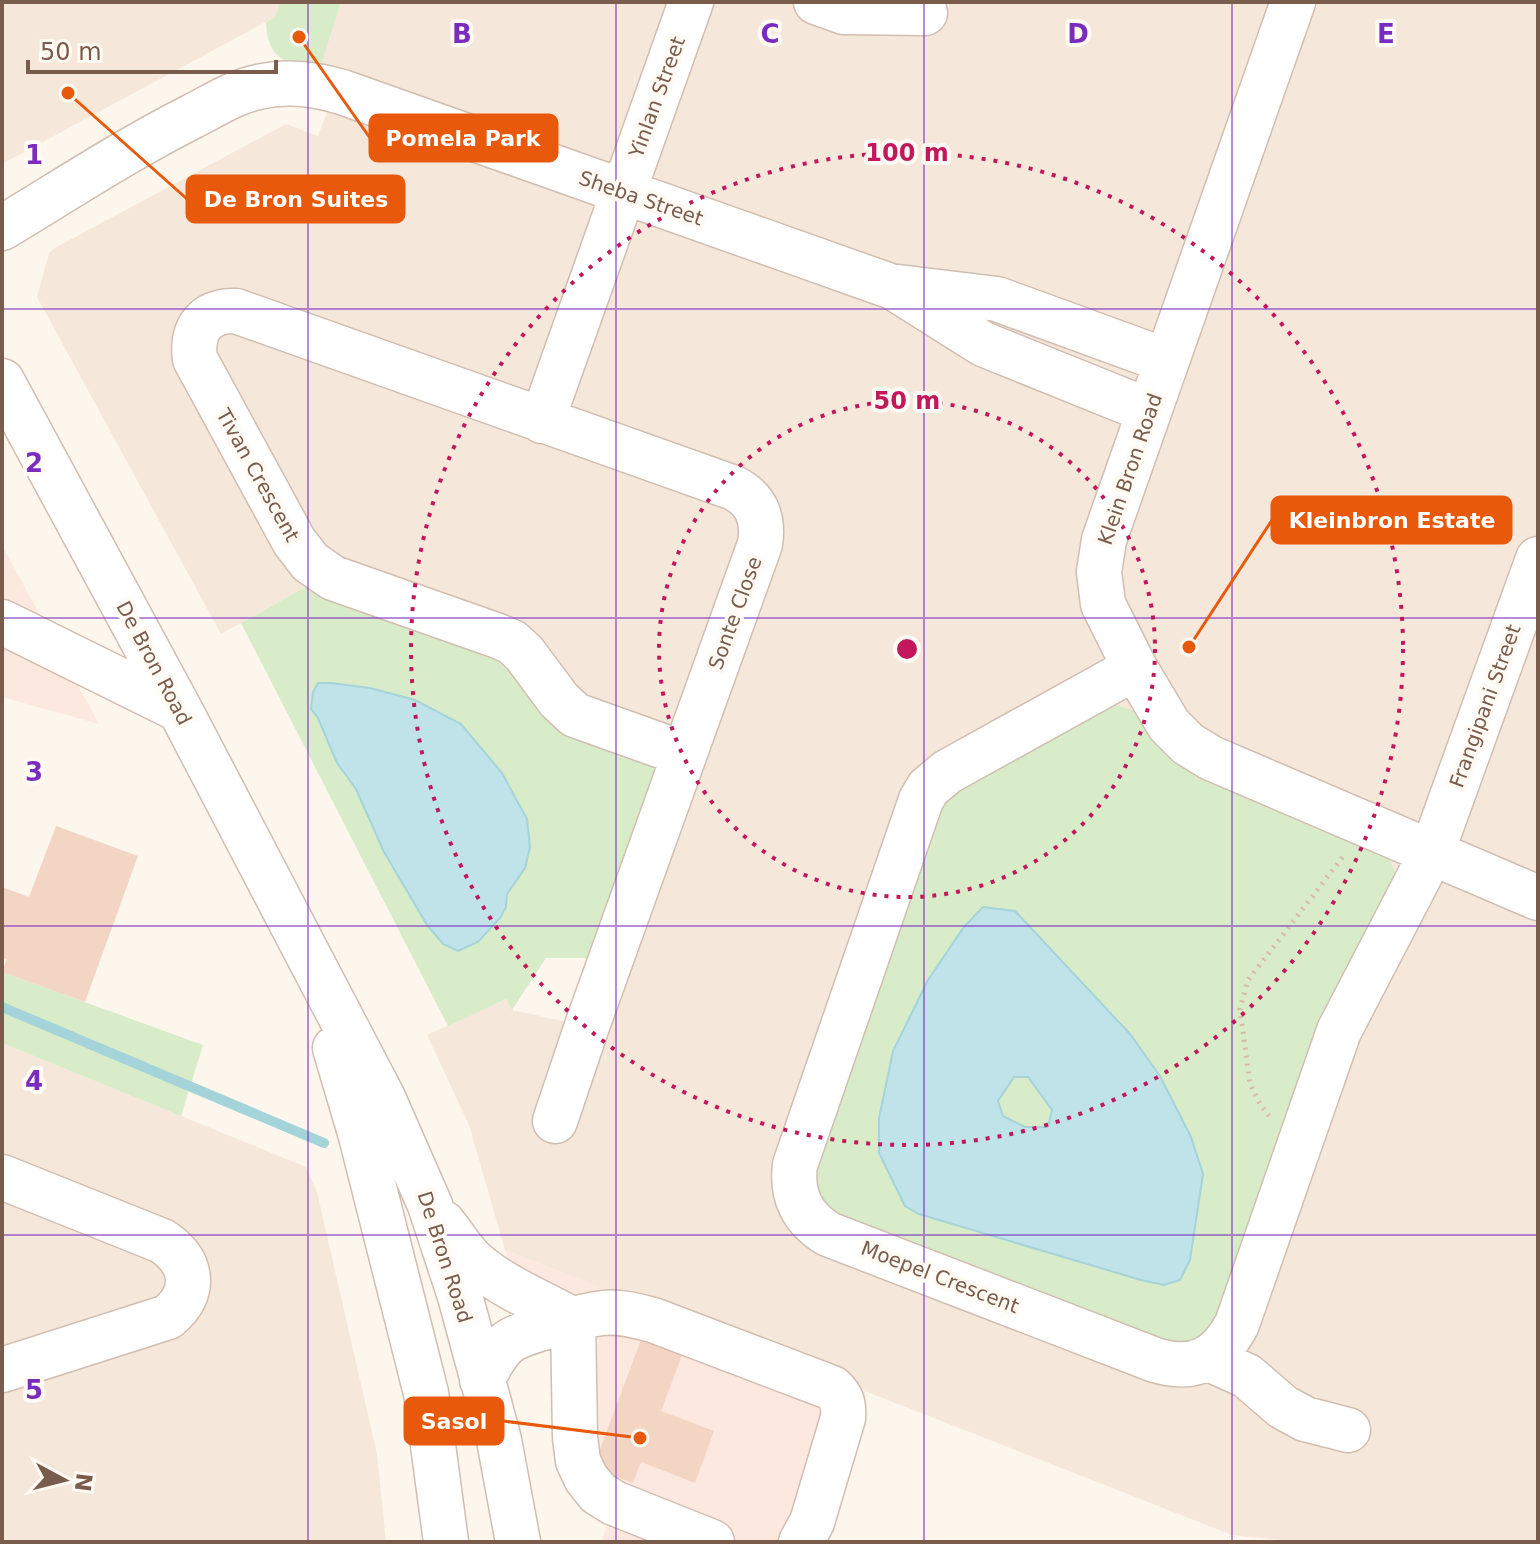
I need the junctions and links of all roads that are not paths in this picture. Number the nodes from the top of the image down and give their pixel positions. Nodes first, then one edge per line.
1 (691, 2) edge
2 (816, 2) edge
3 (1293, 2) edge
4 (925, 13) dead end
5 (623, 192) junction
6 (2, 228) edge
7 (890, 286) junction
8 (1057, 321) junction
9 (1167, 361) junction
10 (1039, 368) junction
11 (2, 381) edge
12 (1149, 411) junction
13 (542, 421) junction
14 (1538, 559) edge
15 (2, 622) edge
16 (1135, 668) junction
17 (180, 710) junction
18 (684, 754) junction
19 (1432, 852) junction
20 (1538, 898) edge
21 (304, 946) junction
22 (555, 1121) dead end
23 (2, 1177) edge
24 (430, 1205) junction
25 (573, 1320) junction
26 (1207, 1358) junction
27 (2, 1370) edge
28 (482, 1380) junction
29 (1348, 1430) dead end
30 (446, 1542) edge
31 (518, 1542) edge
32 (712, 1542) edge
33 (801, 1542) edge

1 - 5 street, Yinlan Street
2 - 4 street
3 - 9 street, Klein Bron Road
5 - 6 street, Sheba Street
5 - 7 street, Sheba Street
5 - 13 street
7 - 8 street, Sheba Street
7 - 10 street, Sheba Street
8 - 9 street, Sheba Street
8 - 10 street
9 - 12 street, Klein Bron Road
10 - 12 street, Sheba Street
11 - 17 street, De Bron Road
12 - 16 street, Klein Bron Road
13 - 18 street, Sonte Close
13 - 18 street, Tivan Crescent
14 - 19 street, Frangipani Street
15 - 17 street
16 - 19 street, Klein Bron Road
16 - 26 street, Moepel Crescent
17 - 21 street, De Bron Road
18 - 22 street, Sonte Close
19 - 20 street, Klein Bron Road
19 - 26 street
21 - 24 street, De Bron Road
21 - 30 street, De Bron Road
23 - 27 street
24 - 25 street
24 - 28 street, De Bron Road
25 - 28 street
25 - 32 street
25 - 33 street
26 - 29 street
28 - 31 street, De Bron Road

